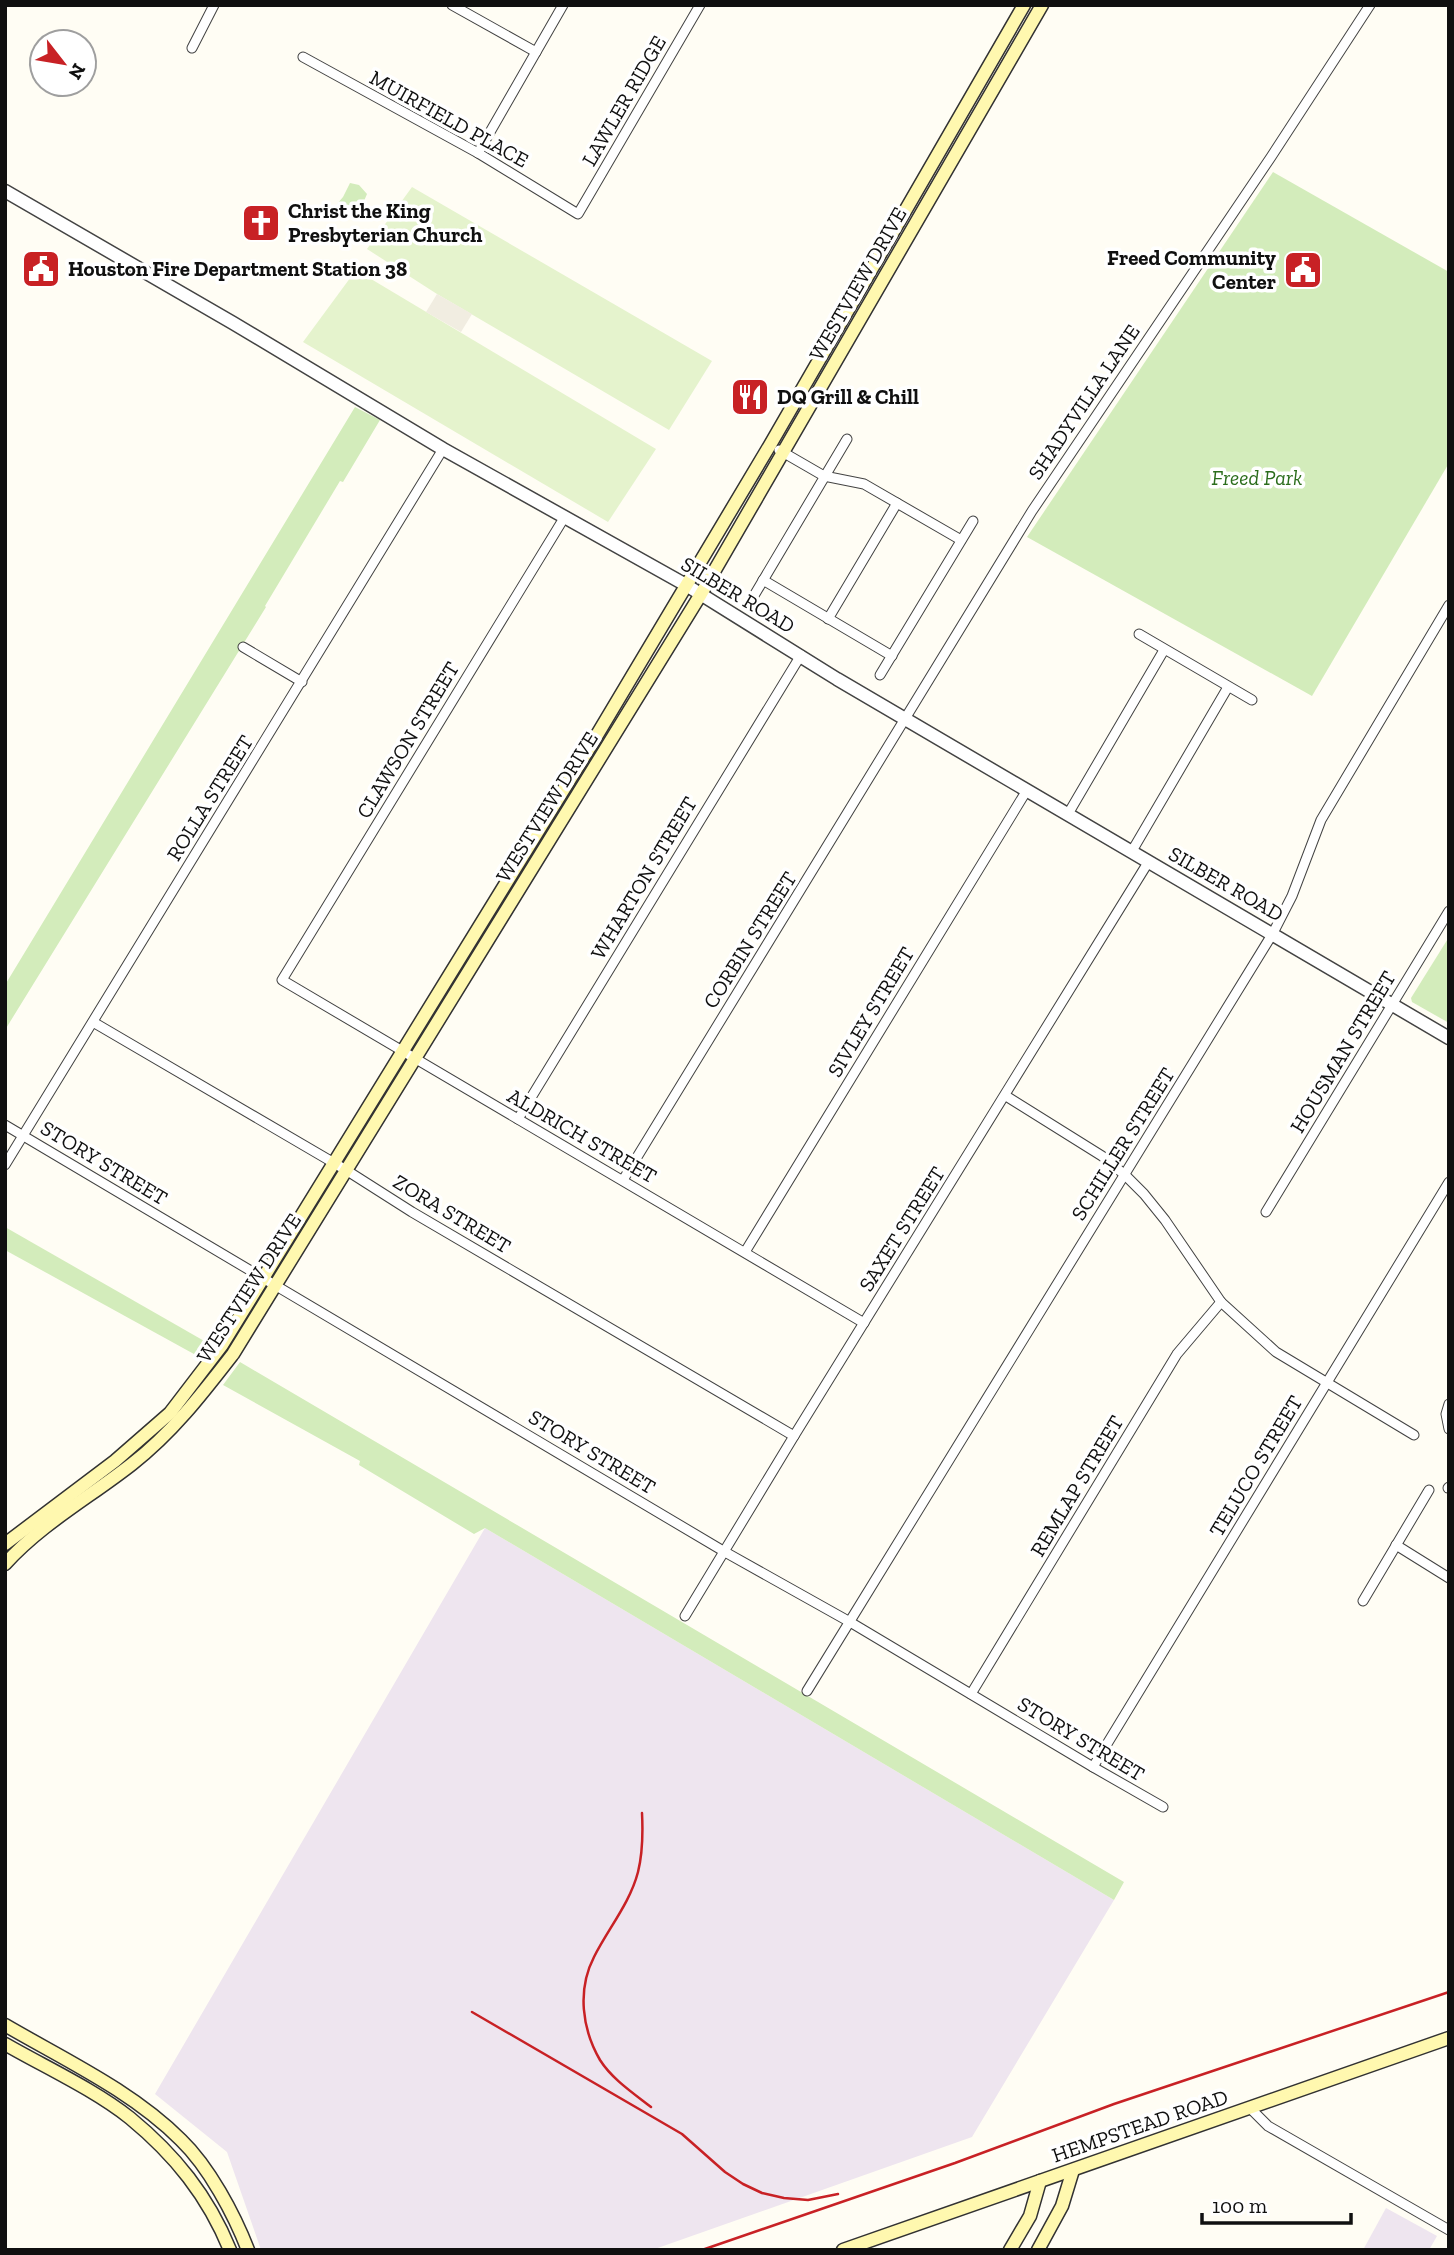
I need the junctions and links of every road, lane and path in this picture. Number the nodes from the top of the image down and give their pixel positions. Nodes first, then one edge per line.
1 (452, 5) edge
2 (563, 5) edge
3 (700, 5) edge
4 (1024, 5) edge
5 (1042, 5) edge
6 (1370, 5) edge
7 (214, 6) edge
8 (192, 48) dead end
9 (536, 52) junction
10 (303, 57) dead end
11 (478, 153) junction
12 (5, 191) edge
13 (578, 214) joint
14 (885, 247) junction
15 (897, 254) junction
16 (846, 439) dead end
17 (770, 445) junction
18 (443, 449) junction
19 (782, 452) junction
20 (824, 476) junction
21 (897, 503) junction
22 (564, 519) junction
23 (973, 521) dead end
24 (961, 540) junction
25 (763, 580) junction
26 (686, 585) junction
27 (701, 594) junction
28 (752, 599) dead end
29 (1449, 605) edge
30 (828, 619) junction
31 (1139, 634) dead end
32 (243, 647) dead end
33 (1164, 649) junction
34 (801, 655) junction
35 (892, 656) junction
36 (880, 675) dead end
37 (302, 682) junction
38 (1228, 687) junction
39 (1251, 700) dead end
40 (906, 719) junction
41 (594, 740) junction
42 (606, 748) junction
43 (1027, 790) junction
44 (1068, 814) junction
45 (1132, 851) junction
46 (1149, 861) junction
47 (500, 892) junction
48 (512, 901) junction
49 (1449, 911) edge
50 (1273, 933) junction
51 (282, 980) joint
52 (1393, 1005) junction
53 (93, 1022) junction
54 (1449, 1038) edge
55 (402, 1051) junction
56 (415, 1059) junction
57 (1006, 1096) junction
58 (518, 1119) junction
59 (5, 1125) edge
60 (23, 1136) junction
61 (333, 1163) junction
62 (5, 1165) edge
63 (345, 1170) junction
64 (1125, 1175) junction
65 (623, 1180) junction
66 (1449, 1182) edge
67 (1266, 1212) dead end
68 (746, 1252) junction
69 (264, 1278) junction
70 (276, 1285) junction
71 (1221, 1302) junction
72 (864, 1323) junction
73 (1327, 1382) junction
74 (1449, 1404) edge
75 (1449, 1429) edge
76 (1414, 1435) dead end
77 (794, 1436) junction
78 (1429, 1490) dead end
79 (5, 1544) edge
80 (1396, 1545) junction
81 (725, 1552) junction
82 (5, 1564) edge
83 (1449, 1577) edge
84 (1363, 1601) dead end
85 (685, 1616) dead end
86 (850, 1622) junction
87 (807, 1691) dead end
88 (971, 1693) junction
89 (1093, 1768) junction
90 (1163, 1807) dead end
91 (5, 2025) edge
92 (1449, 2038) edge
93 (5, 2044) edge
94 (1250, 2108) junction
95 (1073, 2169) junction
96 (1040, 2180) junction
97 (1449, 2230) edge
98 (230, 2250) edge
99 (248, 2250) edge
100 (843, 2250) edge
101 (1010, 2250) edge
102 (1038, 2250) edge

1 - 9 street
2 - 9 street
3 - 13 street, LAWLER RIDGE
4 - 14 main road, WESTVIEW DRIVE
5 - 15 main road, WESTVIEW DRIVE
6 - 40 street, SHADYVILLA LANE
7 - 8 street
9 - 11 street
10 - 11 street, MUIRFIELD PLACE
11 - 13 street, MUIRFIELD PLACE
12 - 18 street, SILBER ROAD
14 - 15 main road
14 - 17 main road, WESTVIEW DRIVE
15 - 19 main road, WESTVIEW DRIVE
16 - 20 street
17 - 19 street
17 - 26 main road, WESTVIEW DRIVE
18 - 22 street, SILBER ROAD
18 - 37 street, ROLLA STREET
19 - 20 street
19 - 27 main road, WESTVIEW DRIVE
20 - 21 street
20 - 25 street
21 - 24 street
21 - 30 street
22 - 26 street, SILBER ROAD
22 - 51 street, CLAWSON STREET
23 - 24 street
24 - 35 street
25 - 28 street
25 - 30 street
26 - 27 street, SILBER ROAD
26 - 41 main road, WESTVIEW DRIVE
27 - 34 street, SILBER ROAD
27 - 42 main road, WESTVIEW DRIVE
29 - 50 street, SCHILLER STREET
30 - 35 street
31 - 33 street
32 - 37 street
33 - 38 street
33 - 44 street
34 - 40 street, SILBER ROAD
34 - 58 street, WHARTON STREET
35 - 36 street
37 - 53 street, ROLLA STREET
38 - 39 street
38 - 45 street
40 - 43 street, SILBER ROAD
40 - 65 street, CORBIN STREET
41 - 42 main road
41 - 47 main road, WESTVIEW DRIVE
42 - 48 main road, WESTVIEW DRIVE
43 - 44 street, SILBER ROAD
43 - 68 street, SIVLEY STREET
44 - 45 street, SILBER ROAD
45 - 46 street, SILBER ROAD
46 - 50 street, SILBER ROAD
46 - 57 street, SAXET STREET
47 - 48 main road
47 - 55 main road, WESTVIEW DRIVE
48 - 56 main road, WESTVIEW DRIVE
49 - 52 street, HOUSMAN STREET
50 - 52 street, SILBER ROAD
50 - 64 street, SCHILLER STREET
51 - 55 street, ALDRICH STREET
52 - 54 street, SILBER ROAD
52 - 67 street, HOUSMAN STREET
53 - 60 street, ROLLA STREET
53 - 61 street, ZORA STREET
55 - 56 street, ALDRICH STREET
55 - 61 main road, WESTVIEW DRIVE
56 - 58 street, ALDRICH STREET
56 - 63 main road, WESTVIEW DRIVE
57 - 64 street
57 - 72 street, SAXET STREET
58 - 65 street, ALDRICH STREET
59 - 60 street, STORY STREET
60 - 62 street, ROLLA STREET
60 - 69 street, STORY STREET
61 - 63 street, ZORA STREET
61 - 69 main road, WESTVIEW DRIVE
63 - 70 main road, WESTVIEW DRIVE
63 - 77 street, ZORA STREET
64 - 71 street
64 - 86 street, SCHILLER STREET
65 - 68 street, ALDRICH STREET
66 - 73 street, TELUCO STREET
68 - 72 street, ALDRICH STREET
69 - 70 street, STORY STREET
69 - 79 main road, WESTVIEW DRIVE
70 - 81 street, STORY STREET
70 - 82 main road, WESTVIEW DRIVE
71 - 73 street
71 - 88 street, REMLAP STREET
72 - 77 street, SAXET STREET
73 - 76 street
73 - 89 street, TELUCO STREET
74 - 75 street
77 - 81 street, SAXET STREET
78 - 80 street
80 - 83 street
80 - 84 street
81 - 85 street, SAXET STREET
81 - 86 street, STORY STREET
86 - 87 street, SCHILLER STREET
86 - 88 street, STORY STREET
88 - 89 street, STORY STREET
89 - 90 street, STORY STREET
91 - 99 main road
92 - 94 main road, HEMPSTEAD ROAD
93 - 98 main road
94 - 95 main road, HEMPSTEAD ROAD
94 - 97 street
95 - 96 main road, HEMPSTEAD ROAD
95 - 102 main road
96 - 100 main road, HEMPSTEAD ROAD
96 - 101 main road

